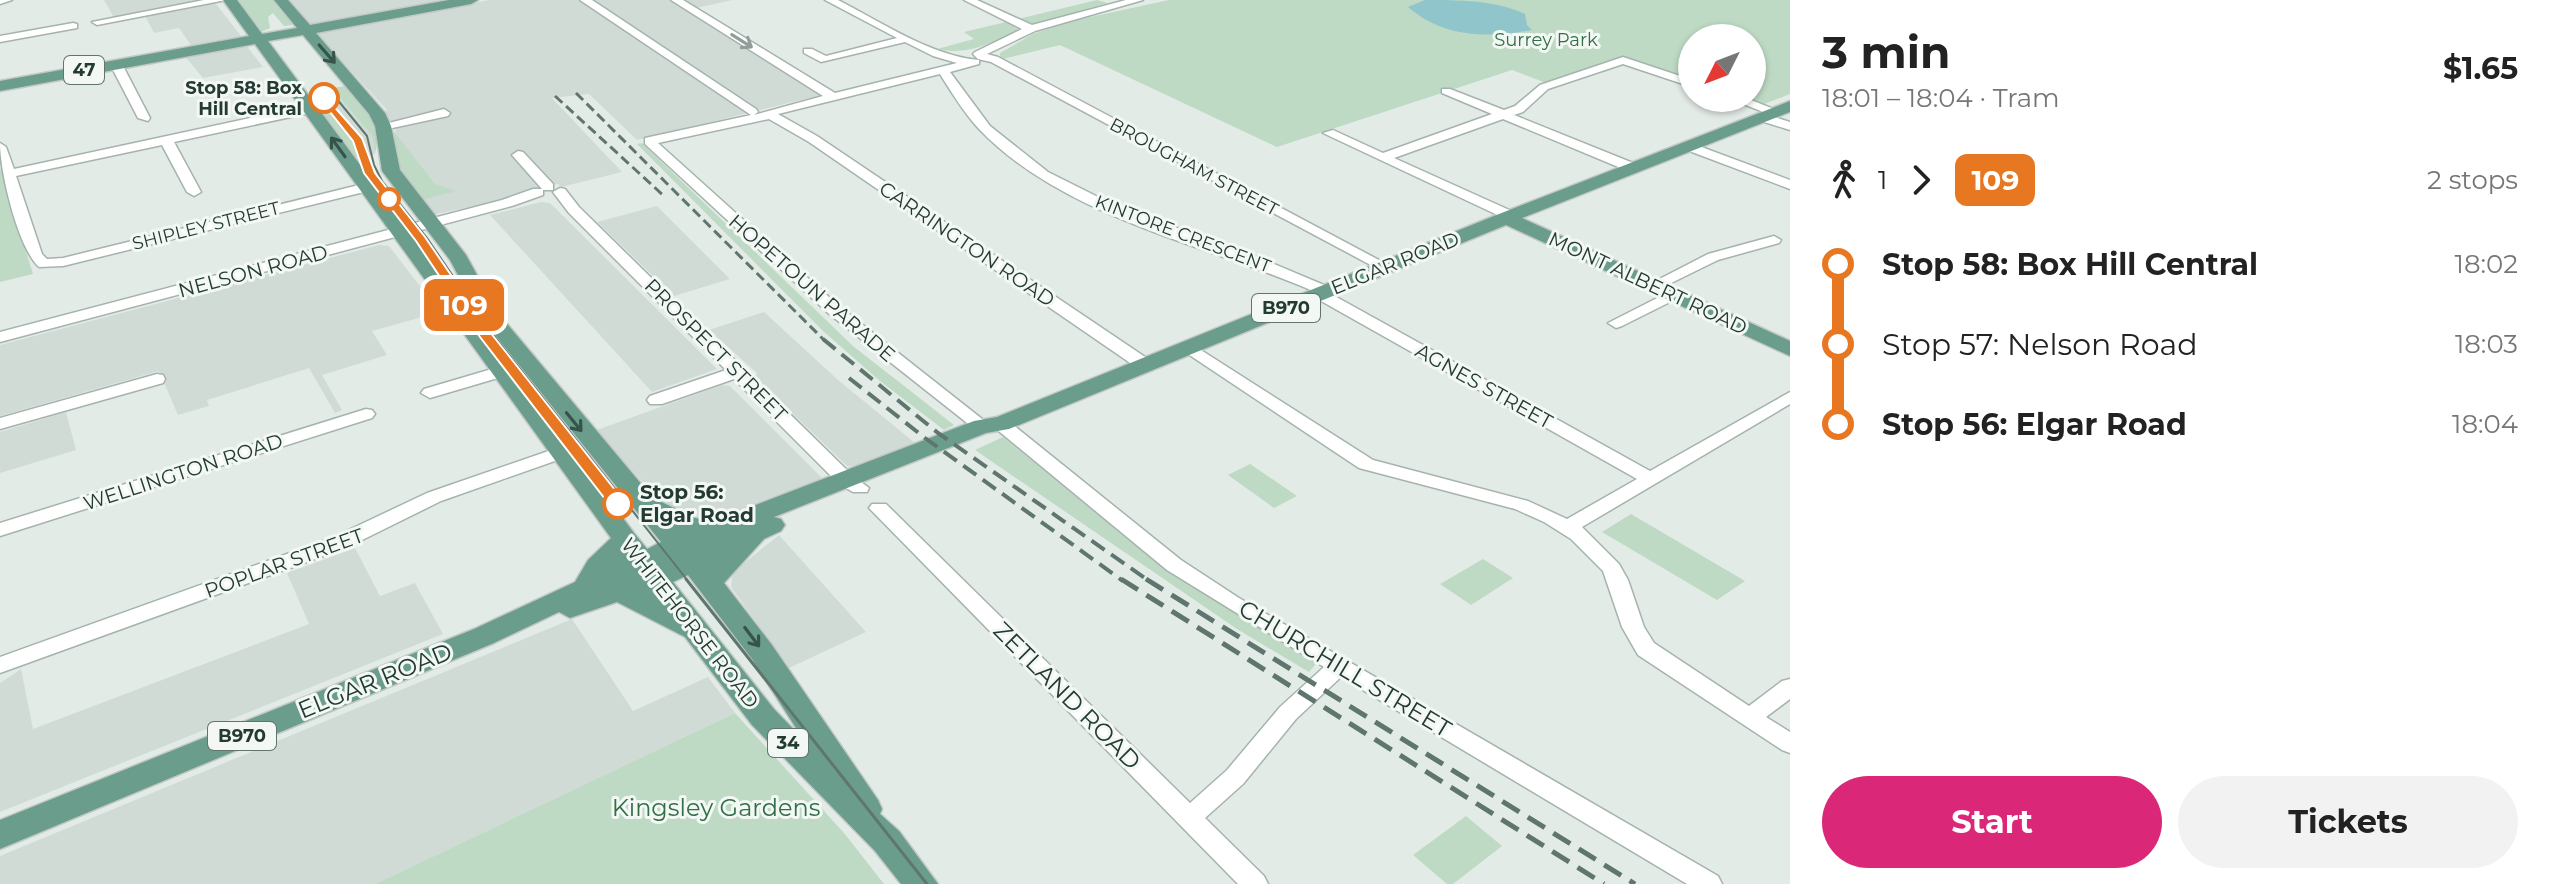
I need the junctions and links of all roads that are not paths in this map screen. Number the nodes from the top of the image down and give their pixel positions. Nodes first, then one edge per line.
1 (7, 0) edge
2 (221, 0) edge
3 (230, 0) edge
4 (281, 0) edge
5 (471, 0) edge
6 (585, 0) edge
7 (676, 0) edge
8 (830, 0) edge
9 (969, 0) edge
10 (1138, 0) edge
11 (0, 1) edge
12 (444, 2) edge
13 (1111, 2) edge
14 (97, 22) dead end
15 (73, 26) dead end
16 (1031, 29) junction
17 (307, 31) junction
18 (256, 38) junction
19 (0, 39) edge
20 (905, 39) junction
21 (833, 42) dead end
22 (808, 51) dead end
23 (851, 53) junction
24 (979, 58) junction
25 (953, 62) junction
26 (116, 64) junction
27 (1678, 79) edge
28 (0, 86) edge
29 (1446, 91) dead end
30 (833, 97) junction
31 (310, 109) junction
32 (1776, 111) edge
33 (444, 113) dead end
34 (1504, 115) junction
35 (757, 116) junction
36 (144, 118) dead end
37 (383, 126) junction
38 (1790, 126) edge
39 (1329, 133) dead end
40 (166, 140) junction
41 (1688, 146) junction
42 (0, 147) edge
43 (518, 155) dead end
44 (1383, 157) junction
45 (1633, 168) junction
46 (9, 174) junction
47 (1790, 185) edge
48 (367, 187) junction
49 (194, 192) dead end
50 (549, 193) junction
51 (1508, 217) junction
52 (430, 224) junction
53 (402, 231) junction
54 (1774, 240) dead end
55 (1385, 267) junction
56 (1663, 291) junction
57 (1322, 293) junction
58 (1616, 323) dead end
59 (0, 337) edge
60 (1187, 348) junction
61 (1790, 349) edge
62 (1145, 365) junction
63 (502, 371) junction
64 (738, 372) junction
65 (157, 379) dead end
66 (430, 393) dead end
67 (1790, 397) edge
68 (656, 400) dead end
69 (366, 414) dead end
70 (0, 424) edge
71 (992, 425) junction
72 (563, 452) junction
73 (1649, 478) junction
74 (853, 484) junction
75 (643, 502) junction
76 (879, 508) dead end
77 (1568, 527) junction
78 (0, 530) edge
79 (716, 530) junction
80 (625, 539) junction
81 (693, 563) junction
82 (650, 570) junction
83 (586, 587) junction
84 (621, 593) junction
85 (701, 635) junction
86 (484, 636) junction
87 (0, 665) edge
88 (1339, 666) junction
89 (1790, 687) edge
90 (1750, 717) junction
91 (1790, 744) edge
92 (1189, 818) junction
93 (0, 835) edge
94 (887, 841) junction
95 (921, 884) edge
96 (1255, 884) edge
97 (1709, 884) edge

1 - 11 street
2 - 14 street
3 - 18 main road, WHITEHORSE ROAD / 34
4 - 17 main road, WHITEHORSE ROAD / 34
5 - 12 main road, 47
6 - 35 street, CARRINGTON ROAD
7 -> 30 street
8 - 20 street
9 - 16 street
10 - 13 street
12 - 17 main road, 47
13 - 16 street
15 - 19 street
16 - 24 street
17 - 18 main road, 47
17 -> 37 main road, WHITEHORSE ROAD / 34
18 - 26 main road, 47
18 - 31 main road, WHITEHORSE ROAD / 34
20 - 23 street
20 - 25 street
21 - 23 street
22 - 23 street
24 - 25 street
24 - 55 street, BROUGHAM STREET
25 - 30 street
25 - 57 street, KINTORE CRESCENT
26 - 28 main road, 47
26 - 36 street
27 - 34 street
29 - 34 street
30 - 35 street
31 - 40 street
48 -> 31 main road, WHITEHORSE ROAD / 34
32 - 38 street
32 - 41 main road, ELGAR ROAD / B970
33 - 37 street
34 - 44 street
34 - 45 street
35 - 62 street, CARRINGTON ROAD
35 - 71 street, HOPETOUN PARADE
37 - 52 main road, WHITEHORSE ROAD / 34
39 - 44 street, MONT ALBERT ROAD
40 - 46 street
40 - 49 street
41 - 45 main road, ELGAR ROAD / B970
41 - 47 street
42 - 46 street
43 - 50 street, PROSPECT STREET
44 - 51 street, MONT ALBERT ROAD
45 - 51 main road, ELGAR ROAD / B970
46 - 48 street, SHIPLEY STREET
48 - 53 main road, WHITEHORSE ROAD / 34
50 - 52 street, NELSON ROAD
50 - 64 street, PROSPECT STREET
51 - 55 main road, ELGAR ROAD / B970
51 - 56 main road, MONT ALBERT ROAD
52 - 53 street, NELSON ROAD
52 -> 75 main road, WHITEHORSE ROAD / 34
53 - 59 street, NELSON ROAD
53 - 63 main road, WHITEHORSE ROAD / 34
54 - 56 street
55 - 57 main road, ELGAR ROAD / B970
56 - 58 street
56 - 61 main road, MONT ALBERT ROAD
57 - 60 main road, ELGAR ROAD / B970
57 - 73 street, AGNES STREET
60 - 62 main road, ELGAR ROAD / B970
60 - 77 street
62 - 71 main road, ELGAR ROAD / B970
63 - 66 street
63 - 72 main road, WHITEHORSE ROAD / 34
64 - 68 street
64 - 74 street, PROSPECT STREET
65 - 70 street
67 - 73 street
69 - 78 street, WELLINGTON ROAD
71 - 74 main road, ELGAR ROAD / B970
71 - 88 street, CHURCHILL STREET
72 - 80 main road, WHITEHORSE ROAD / 34
72 - 87 street, POPLAR STREET
73 - 77 street
74 - 79 main road, ELGAR ROAD / B970
74 - 81 main road, ELGAR ROAD / B970
75 - 79 main road
75 - 81 main road, WHITEHORSE ROAD / 34
76 - 92 street, ZETLAND ROAD
77 - 90 street
79 - 81 main road, ELGAR ROAD / B970
80 - 82 main road, WHITEHORSE ROAD / 34
80 - 83 main road
81 - 82 main road, ELGAR ROAD / B970
81 -> 94 main road, WHITEHORSE ROAD / 34
82 - 83 main road, ELGAR ROAD / B970
82 - 84 main road, ELGAR ROAD / B970
82 - 85 main road, WHITEHORSE ROAD / 34
83 - 86 main road, ELGAR ROAD / B970
84 - 85 main road
84 - 86 main road, ELGAR ROAD / B970
85 - 94 main road, WHITEHORSE ROAD / 34
86 - 93 main road, ELGAR ROAD / B970
88 - 92 street
88 - 97 street, CHURCHILL STREET
89 - 90 street
90 - 91 street
92 - 96 street, ZETLAND ROAD
94 - 95 main road, WHITEHORSE ROAD / 34

